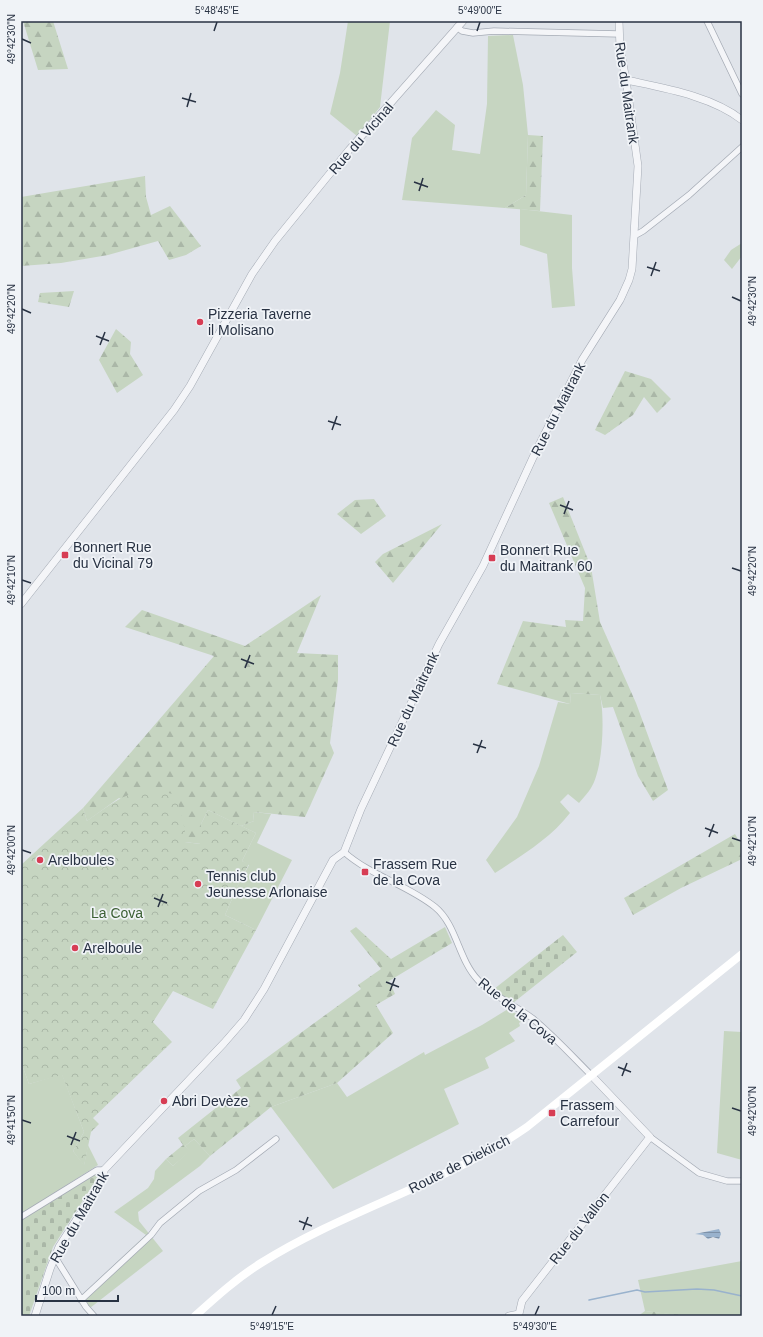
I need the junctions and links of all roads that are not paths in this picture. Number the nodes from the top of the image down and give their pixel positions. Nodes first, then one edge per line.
1 (463, 21) edge
2 (619, 21) edge
3 (707, 21) edge
4 (457, 27) junction
5 (619, 34) junction
6 (626, 80) junction
7 (742, 94) edge
8 (742, 120) edge
9 (742, 147) edge
10 (634, 236) junction
11 (21, 604) edge
12 (344, 852) junction
13 (742, 954) edge
14 (591, 1075) junction
15 (650, 1137) junction
16 (276, 1140) dead end
17 (104, 1170) junction
18 (742, 1181) edge
19 (21, 1217) edge
20 (55, 1257) junction
21 (81, 1300) junction
22 (519, 1315) edge
23 (35, 1316) edge
24 (94, 1316) edge
25 (195, 1316) edge
26 (508, 1316) edge

1 - 4 street, Rue du Vicinal
2 - 5 street, Rue du Maitrank
3 - 7 street
4 - 5 street
4 - 11 street, Rue du Vicinal
5 - 6 street, Rue du Maitrank
6 - 8 street
6 - 10 street, Rue du Maitrank
9 - 10 street
10 - 12 street, Rue du Maitrank
12 - 14 street, Rue de la Cova
12 - 17 street, Rue du Maitrank
13 - 14 main road, Route de Diekirch
14 - 15 street
14 - 25 main road, Route de Diekirch
15 - 18 street
15 - 22 street, Rue du Vallon
16 - 21 street
17 - 19 street
17 - 20 street, Rue du Maitrank
20 - 21 street
20 - 23 street, Rue du Maitrank
21 - 24 street
22 - 26 street, Rue du Vallon

